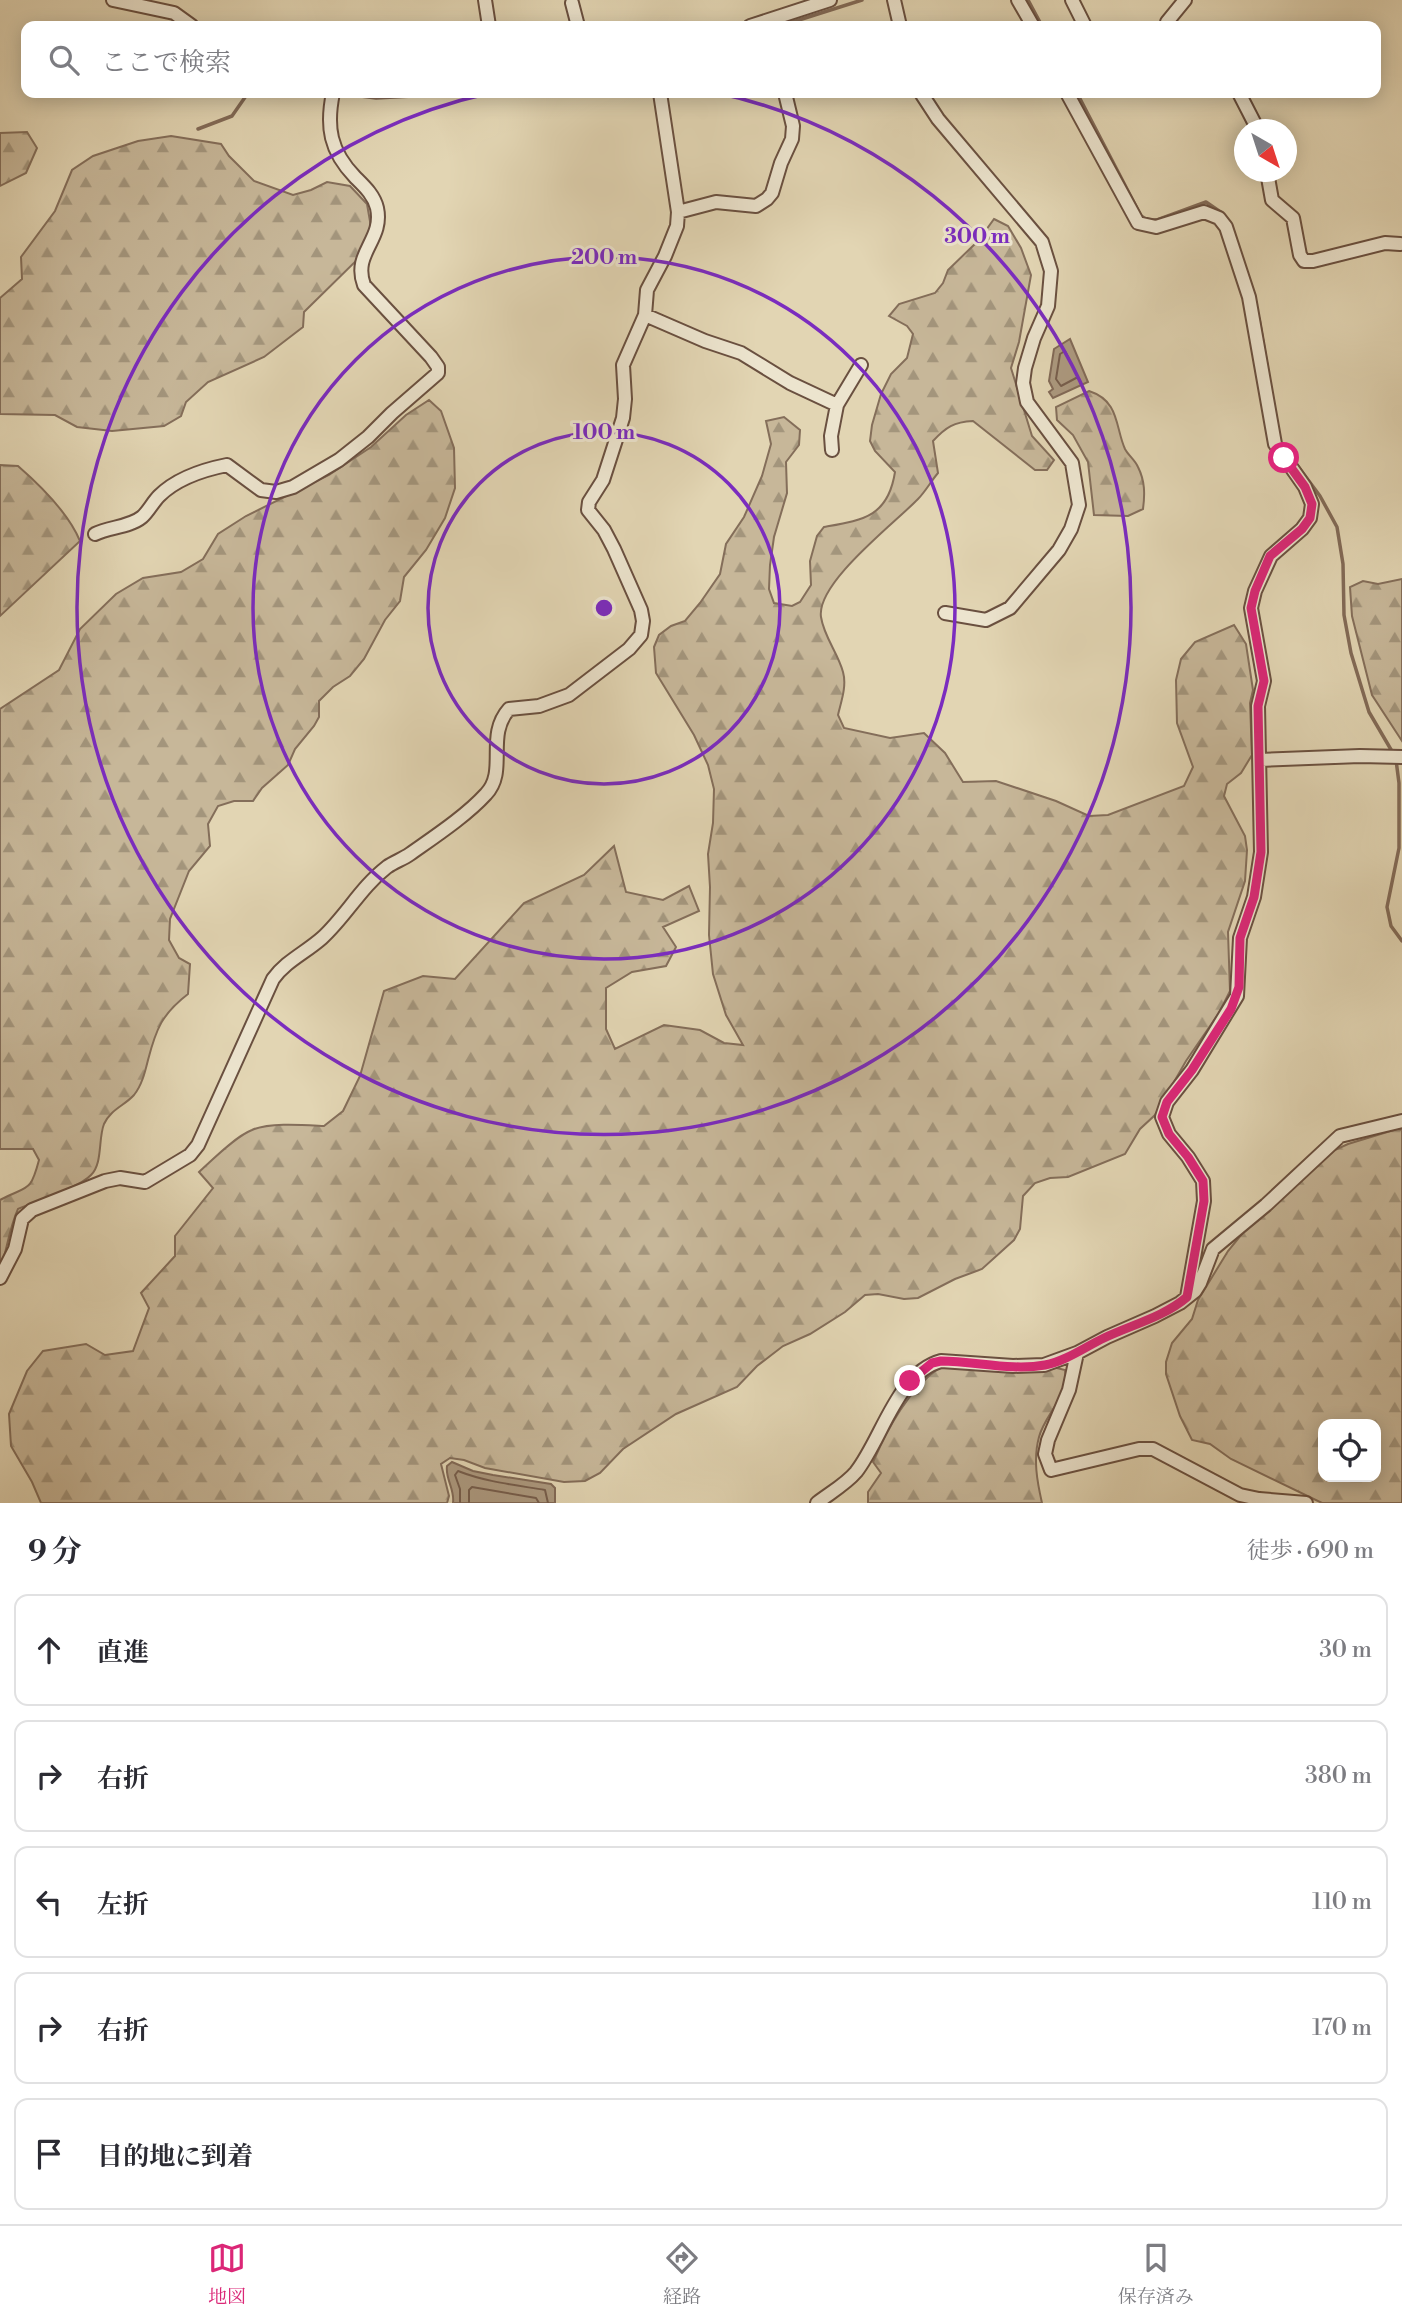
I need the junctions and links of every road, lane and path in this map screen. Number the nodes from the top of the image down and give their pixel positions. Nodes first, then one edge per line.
1 (113, 0) edge
2 (485, 0) edge
3 (830, 0) edge
4 (894, 0) edge
5 (1018, 0) edge
6 (1072, 0) edge
7 (1185, 0) edge
8 (572, 3) dead end
9 (185, 21) edge
10 (488, 21) edge
11 (577, 21) edge
12 (772, 21) edge
13 (899, 21) edge
14 (1029, 21) edge
15 (1082, 21) edge
16 (1168, 21) edge
17 (332, 98) edge
18 (661, 98) edge
19 (786, 98) edge
20 (924, 98) edge
21 (1070, 98) edge
22 (1242, 98) edge
23 (1252, 119) edge
24 (1269, 182) edge
25 (678, 212) junction
26 (1400, 244) dead end
27 (645, 315) junction
28 (861, 365) dead end
29 (837, 405) junction
30 (832, 450) dead end
31 (96, 534) dead end
32 (945, 613) dead end
33 (1402, 757) edge
34 (1260, 760) junction
35 (1402, 1121) edge
36 (0, 1278) edge
37 (1187, 1297) junction
38 (1077, 1353) junction
39 (817, 1503) edge
40 (1306, 1503) edge

1 - 9 street
2 - 10 street
3 - 12 street
4 - 13 street
5 - 14 street
6 - 15 street
7 - 16 street
8 - 11 street
17 - 31 street
18 - 25 street
19 - 25 street
20 - 32 street
21 - 34 street
22 - 23 street
24 - 26 street
25 - 27 street
27 - 29 street
27 - 36 street
28 - 29 street
29 - 30 street
33 - 34 street
34 - 37 street
35 - 37 street
37 - 38 street
38 - 39 street
38 - 40 street

